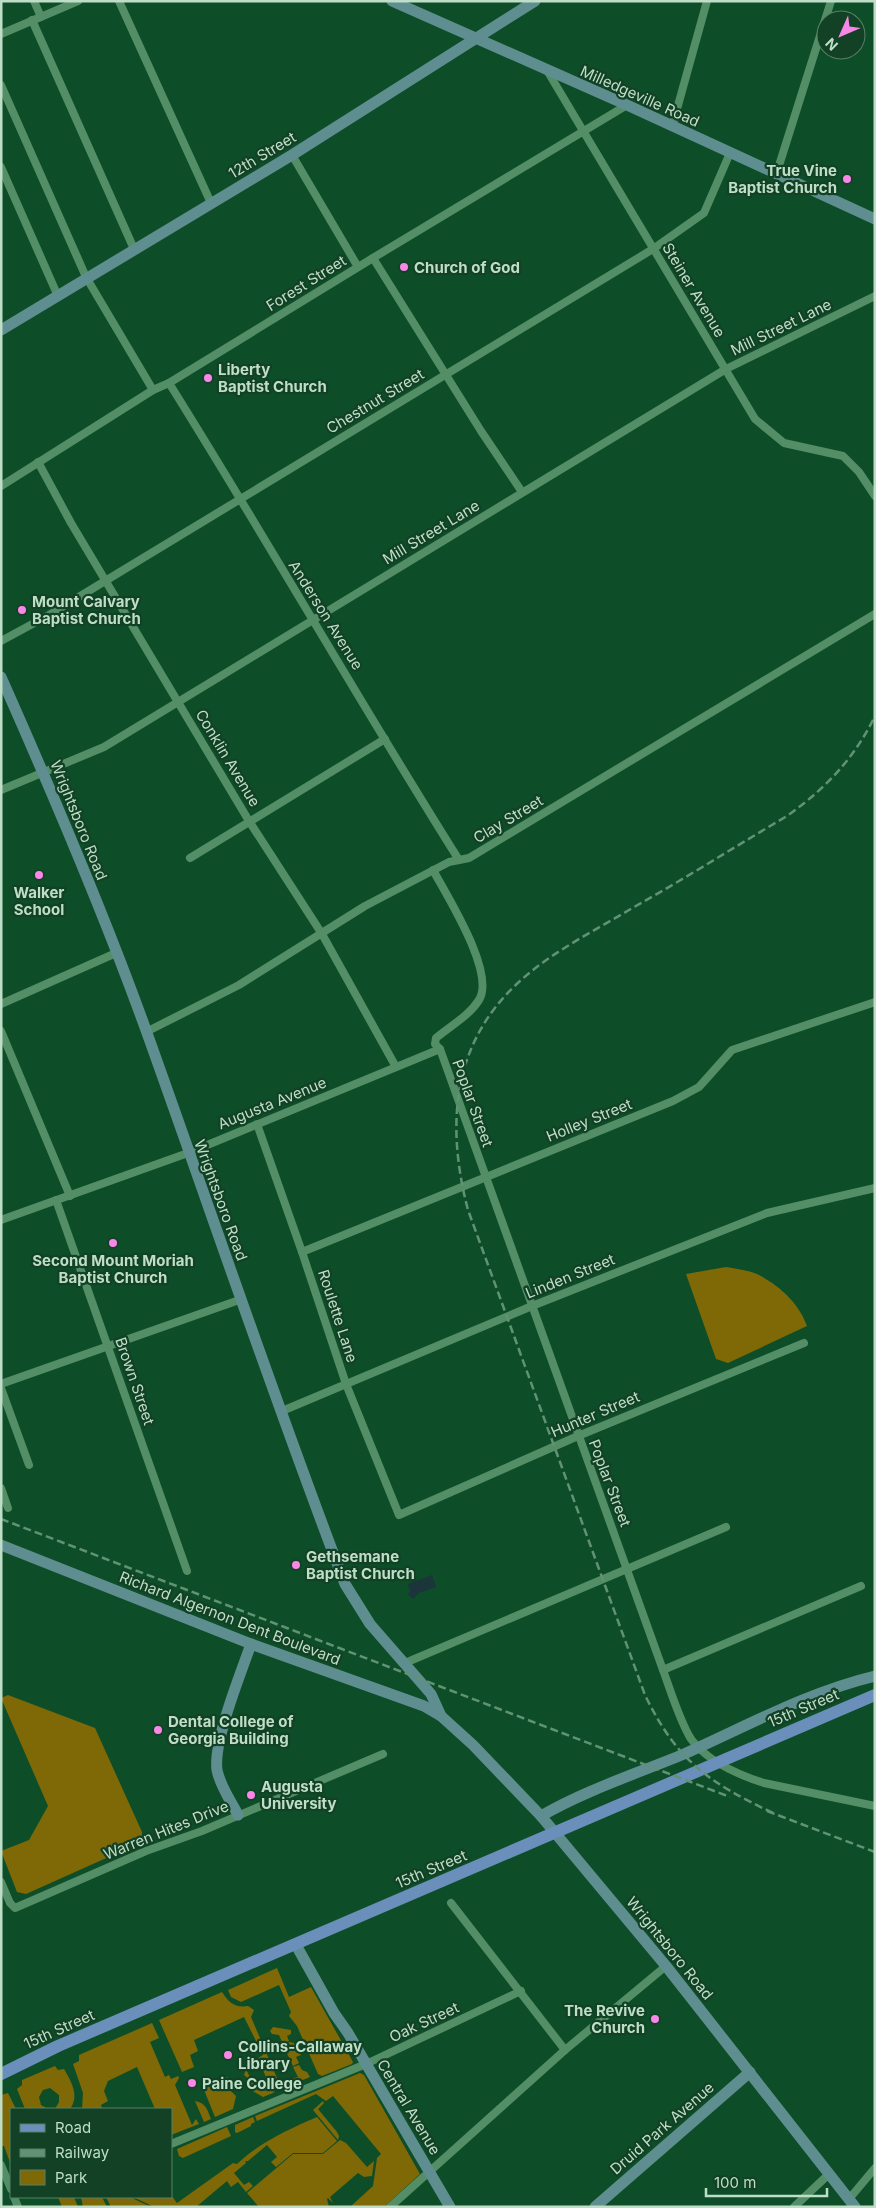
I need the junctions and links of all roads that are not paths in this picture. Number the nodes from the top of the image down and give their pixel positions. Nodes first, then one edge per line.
1 (34, 1) edge
2 (78, 1) edge
3 (119, 1) edge
4 (392, 1) edge
5 (707, 1) edge
6 (831, 1) edge
7 (528, 3) edge
8 (41, 17) junction
9 (32, 20) junction
10 (1, 34) edge
11 (475, 38) junction
12 (548, 72) junction
13 (1, 85) edge
14 (627, 105) junction
15 (672, 127) junction
16 (584, 131) junction
17 (730, 153) junction
18 (292, 155) junction
19 (1, 167) edge
20 (776, 175) junction
21 (211, 203) junction
22 (875, 219) edge
23 (134, 249) junction
24 (653, 249) junction
25 (373, 258) junction
26 (358, 267) junction
27 (86, 277) junction
28 (57, 294) junction
29 (875, 296) edge
30 (1, 330) edge
31 (726, 369) junction
32 (447, 374) junction
33 (170, 383) junction
34 (153, 390) junction
35 (38, 462) junction
36 (1, 486) edge
37 (522, 492) junction
38 (875, 496) edge
39 (241, 497) junction
40 (106, 579) junction
41 (875, 614) edge
42 (312, 620) junction
43 (1, 641) edge
44 (1, 677) edge
45 (178, 702) junction
46 (385, 739) junction
47 (44, 772) junction
48 (1, 790) edge
49 (249, 822) junction
50 (190, 858) dead end
51 (459, 860) junction
52 (433, 870) junction
53 (322, 934) junction
54 (116, 953) junction
55 (875, 1002) edge
56 (1, 1004) edge
57 (1, 1030) edge
58 (146, 1032) junction
59 (440, 1049) junction
60 (396, 1067) junction
61 (257, 1124) junction
62 (188, 1153) junction
63 (485, 1176) junction
64 (875, 1188) edge
65 (70, 1196) junction
66 (56, 1200) junction
67 (1, 1220) edge
68 (302, 1252) junction
69 (242, 1299) junction
70 (532, 1306) junction
71 (804, 1343) dead end
72 (108, 1346) junction
73 (1, 1384) edge
74 (346, 1384) junction
75 (1, 1388) edge
76 (282, 1411) junction
77 (578, 1436) junction
78 (29, 1465) dead end
79 (1, 1488) edge
80 (8, 1508) dead end
81 (399, 1515) joint
82 (726, 1527) dead end
83 (1, 1545) edge
84 (627, 1568) junction
85 (187, 1571) dead end
86 (861, 1586) dead end
87 (251, 1644) junction
88 (405, 1663) junction
89 (663, 1670) junction
90 (875, 1676) edge
91 (875, 1695) edge
92 (444, 1719) junction
93 (699, 1747) junction
94 (383, 1754) dead end
95 (875, 1806) edge
96 (238, 1815) junction
97 (541, 1816) junction
98 (1, 1882) edge
99 (451, 1902) dead end
100 (296, 1945) junction
101 (666, 1966) junction
102 (521, 1991) junction
103 (565, 2050) junction
104 (366, 2064) junction
105 (750, 2072) junction
106 (1, 2074) edge
107 (172, 2144) edge
108 (1, 2165) edge
109 (875, 2168) edge
110 (430, 2171) junction
111 (829, 2174) junction
112 (10, 2187) edge
113 (852, 2203) edge
114 (390, 2207) edge
115 (450, 2207) edge
116 (595, 2207) edge
117 (794, 2207) edge

1 - 8 street
2 - 8 street
3 - 21 street
4 - 11 street, Milledgeville Road
5 - 15 street
6 - 20 street
7 - 11 street, 12th Street
8 - 9 street
9 - 10 street
9 - 23 street
11 - 12 street, Milledgeville Road
11 - 18 street, 12th Street
12 - 14 street, Milledgeville Road
12 - 16 street, Steiner Avenue
13 - 27 street
14 - 15 street, Milledgeville Road
14 - 16 street, Forest Street
15 - 17 street, Milledgeville Road
16 - 24 street, Steiner Avenue
16 - 25 street, Forest Street
17 - 20 street, Milledgeville Road
17 - 24 street, Chestnut Street
18 - 21 street, 12th Street
18 - 26 street
19 - 28 street
20 - 22 street, Milledgeville Road
21 - 23 street, 12th Street
23 - 27 street, 12th Street
24 - 31 street, Steiner Avenue
24 - 32 street, Chestnut Street
25 - 26 street, Forest Street
25 - 32 street
26 - 33 street, Forest Street
27 - 28 street, 12th Street
27 - 34 street
28 - 30 street, 12th Street
29 - 31 street, Mill Street Lane
31 - 37 street, Mill Street Lane
31 - 38 street, Steiner Avenue
32 - 37 street
32 - 39 street, Chestnut Street
33 - 34 street, Forest Street
33 - 39 street, Anderson Avenue
34 - 35 street, Forest Street
35 - 36 street, Forest Street
35 - 40 street, Conklin Avenue
37 - 42 street, Mill Street Lane
39 - 40 street, Chestnut Street
39 - 42 street, Anderson Avenue
40 - 43 street, Chestnut Street
40 - 45 street, Conklin Avenue
41 - 51 street, Clay Street
42 - 45 street, Mill Street Lane
42 - 46 street, Anderson Avenue
44 - 47 street, Wrightsboro Road
45 - 47 street, Mill Street Lane
45 - 49 street, Conklin Avenue
46 - 49 street
46 - 51 street, Anderson Avenue
47 - 48 street, Mill Street Lane
47 - 54 street, Wrightsboro Road
49 - 50 street
49 - 53 street, Conklin Avenue
51 - 52 street, Clay Street
52 - 53 street, Clay Street
52 - 59 street
53 - 58 street, Clay Street
53 - 60 street, Conklin Avenue
54 - 56 street
54 - 58 street, Wrightsboro Road
55 - 63 street, Holley Street
57 - 65 street
58 - 62 street, Wrightsboro Road
59 - 60 street, Augusta Avenue
59 - 63 street, Poplar Street
60 - 61 street, Augusta Avenue
61 - 62 street, Augusta Avenue
61 - 68 street, Roulette Lane
62 - 65 street, Augusta Avenue
62 - 69 street, Wrightsboro Road
63 - 68 street, Holley Street
63 - 70 street, Poplar Street
64 - 70 street, Linden Street
65 - 66 street, Augusta Avenue
66 - 67 street, Augusta Avenue
66 - 72 street, Brown Street
68 - 74 street, Roulette Lane
69 - 72 street
69 - 76 street, Wrightsboro Road
70 - 74 street, Linden Street
70 - 77 street, Poplar Street
71 - 77 street, Hunter Street
72 - 73 street
72 - 85 street, Brown Street
74 - 76 street, Linden Street
74 - 81 street, Roulette Lane
75 - 78 street
76 - 88 street, Wrightsboro Road
77 - 81 street, Hunter Street
77 - 84 street, Poplar Street
79 - 80 street
82 - 84 street
83 - 87 street, Richard Algernon Dent Boulevard
84 - 88 street
84 - 89 street, Poplar Street
86 - 89 street
87 - 92 street, Richard Algernon Dent Boulevard
87 - 96 street
88 - 92 street, Wrightsboro Road
89 - 93 street, Poplar Street
90 - 93 street
91 - 100 main road, 15th Street
92 - 97 street, Wrightsboro Road
93 - 95 street, Poplar Street
93 - 97 street
94 - 96 street, Warren Hites Drive
96 - 98 street, Warren Hites Drive
97 - 101 street, Wrightsboro Road
99 - 102 street
100 - 104 street, Central Avenue
100 - 106 main road, 15th Street
101 - 103 street
101 - 105 street, Wrightsboro Road
102 - 103 street
102 - 104 street, Oak Street
103 - 110 street
104 - 107 street, Oak Street
104 - 110 street, Central Avenue
105 - 111 street, Wrightsboro Road
105 - 116 street, Druid Park Avenue
108 - 112 street
109 - 113 street
110 - 114 street
110 - 115 street, Central Avenue
111 - 113 street, Wrightsboro Road
111 - 117 street

